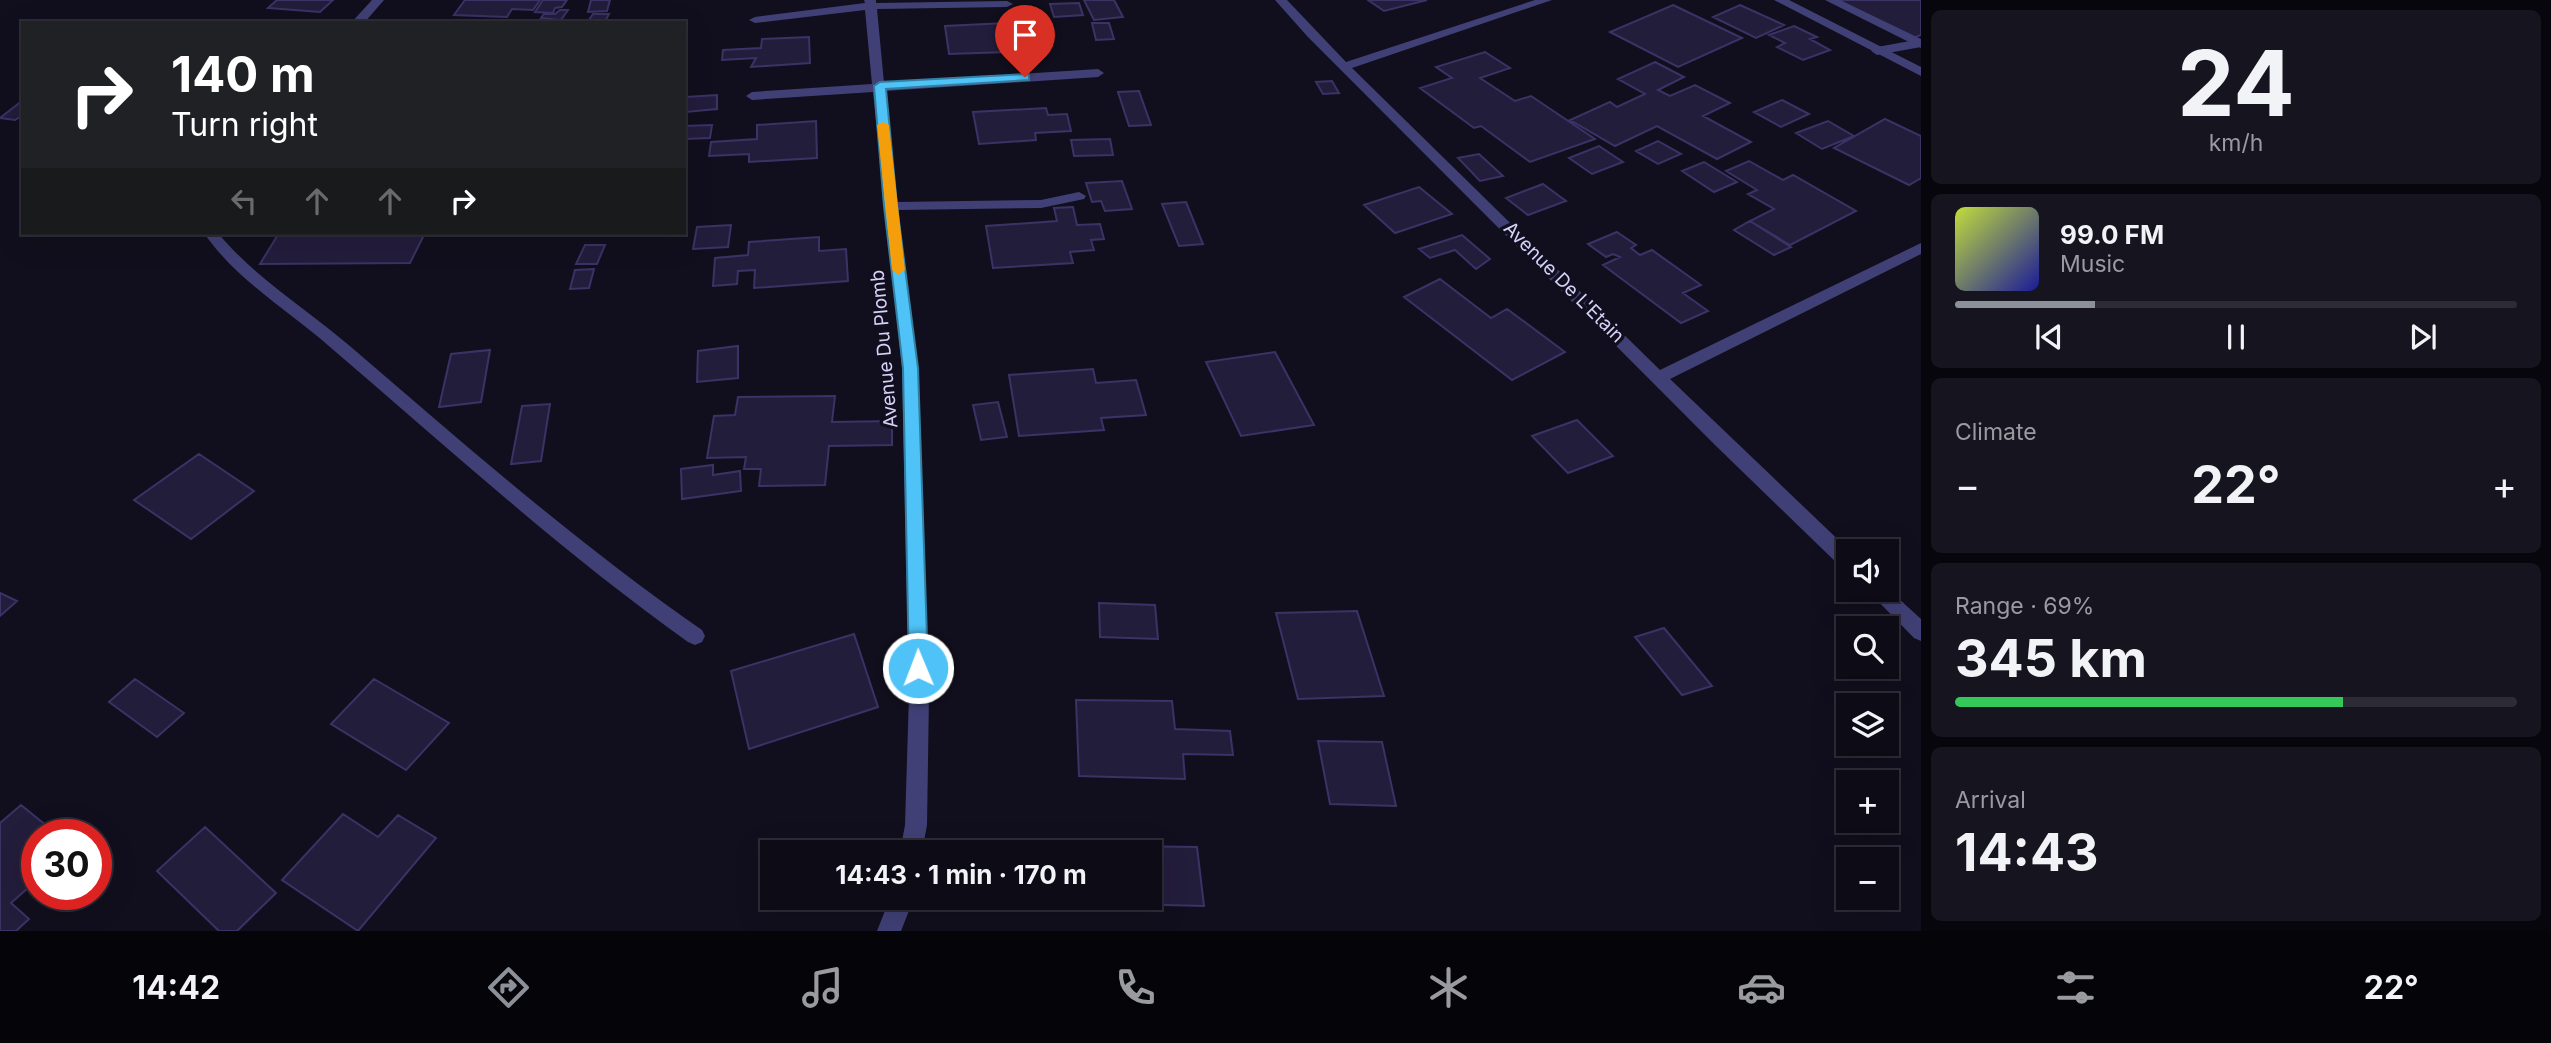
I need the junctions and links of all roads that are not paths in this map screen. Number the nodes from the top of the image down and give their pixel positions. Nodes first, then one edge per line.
1 (378, 0) edge
2 (1281, 0) edge
3 (1546, 0) edge
4 (1780, 0) edge
5 (1831, 0) edge
6 (870, 3) edge
7 (1007, 4) dead end
8 (755, 20) dead end
9 (359, 21) edge
10 (1921, 44) edge
11 (1877, 51) junction
12 (1345, 65) junction
13 (1921, 72) edge
14 (1098, 73) dead end
15 (880, 86) junction
16 (752, 96) dead end
17 (1079, 196) dead end
18 (890, 206) junction
19 (212, 235) edge
20 (1921, 248) edge
21 (1661, 377) junction
22 (1836, 550) edge
23 (1890, 602) edge
24 (1921, 632) edge
25 (695, 636) dead end
26 (913, 840) edge
27 (897, 910) edge
28 (889, 931) edge

1 - 9 street
2 - 12 street, Avenue De L'Etain
3 - 12 street
4 - 11 street
5 - 10 street
6 - 7 street
6 - 8 street
6 - 15 street, Avenue Du Plomb
10 - 11 street
11 - 13 street
12 - 21 street, Avenue De L'Etain
14 - 15 street
15 - 16 street
15 - 18 street, Avenue Du Plomb
17 - 18 street
18 - 26 street, Avenue Du Plomb
19 - 25 street
20 - 21 street
21 - 22 street, Avenue De L'Etain
23 - 24 street
27 - 28 street

